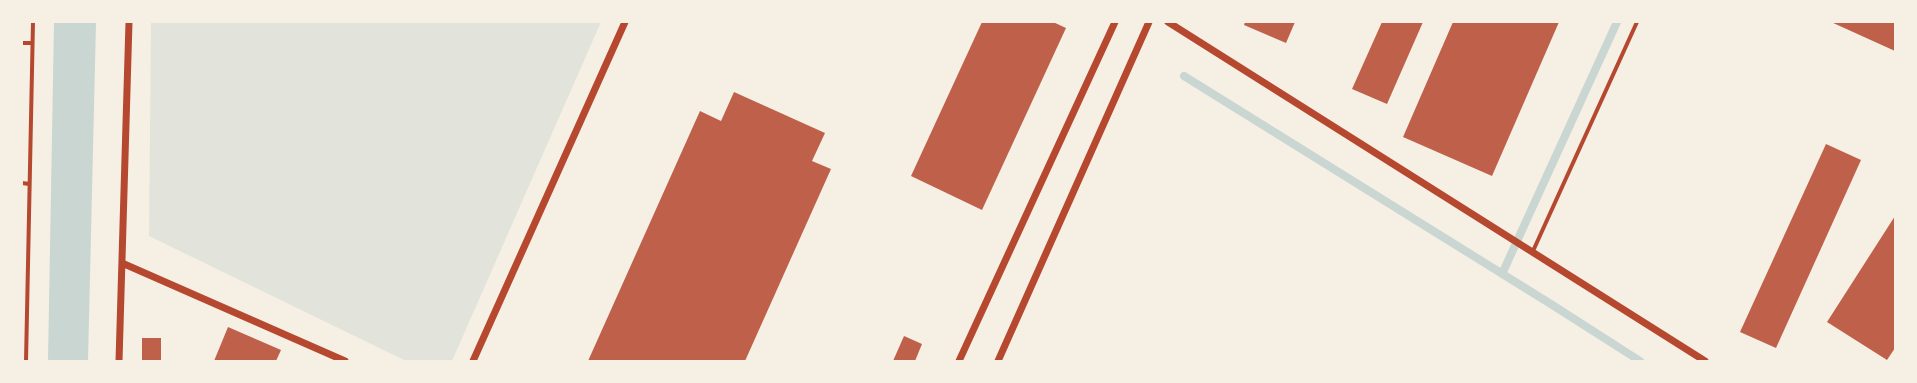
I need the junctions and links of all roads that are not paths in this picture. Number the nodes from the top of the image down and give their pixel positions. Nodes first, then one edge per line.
1 (33, 22) edge
2 (129, 22) edge
3 (625, 22) edge
4 (1115, 22) edge
5 (1149, 22) edge
6 (1168, 22) edge
7 (1636, 22) edge
8 (22, 43) edge
9 (32, 43) junction
10 (22, 183) edge
11 (29, 184) junction
12 (1533, 251) junction
13 (122, 263) junction
14 (26, 361) edge
15 (119, 361) edge
16 (345, 361) edge
17 (472, 361) edge
18 (959, 361) edge
19 (998, 361) edge
20 (1705, 361) edge

1 - 9 street
2 - 13 street
3 - 17 street
4 - 18 street
5 - 19 street
6 - 12 street
7 - 12 street
8 - 9 street
9 - 11 street
10 - 11 street
11 - 14 street
12 - 20 street
13 - 15 street
13 - 16 street

